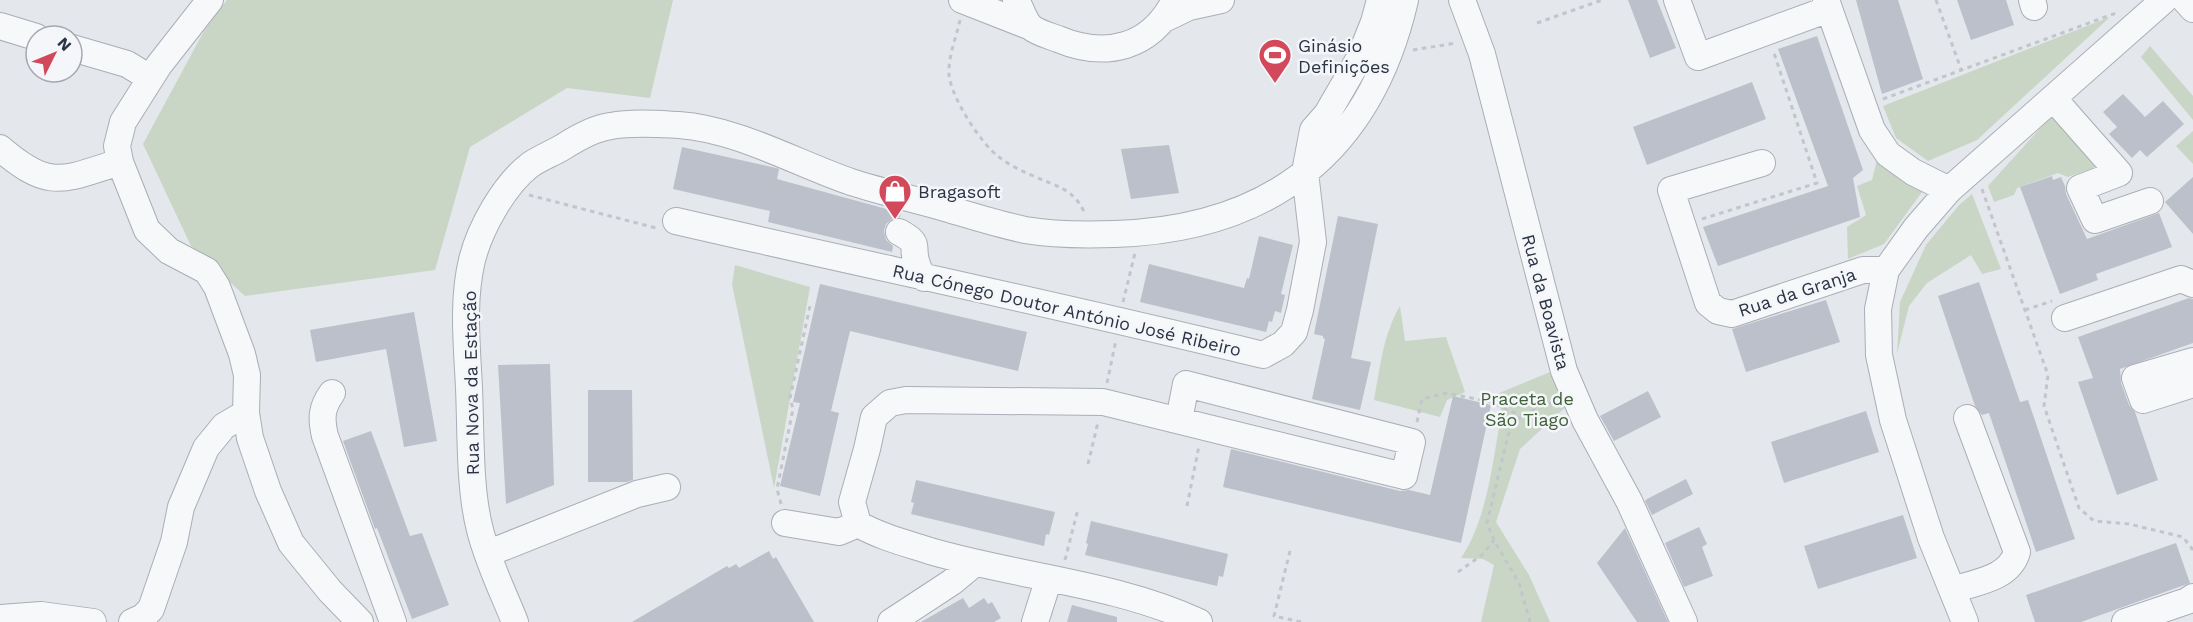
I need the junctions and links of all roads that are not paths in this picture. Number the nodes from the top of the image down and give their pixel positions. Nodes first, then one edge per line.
1 (210, 0) edge
2 (963, 0) edge
3 (1016, 0) edge
4 (1221, 0) edge
5 (1380, 0) edge
6 (1405, 0) edge
7 (1462, 0) edge
8 (1677, 0) edge
9 (2164, 0) edge
10 (2185, 0) edge
11 (1827, 5) edge
12 (2193, 9) edge
13 (1169, 10) edge
14 (0, 26) edge
15 (1031, 27) junction
16 (24, 33) edge
17 (84, 51) edge
18 (150, 78) junction
19 (2053, 98) junction
20 (0, 148) edge
21 (120, 162) junction
22 (1762, 164) dead end
23 (1305, 172) junction
24 (1949, 190) junction
25 (2150, 201) dead end
26 (668, 225) road end
27 (899, 232) dead end
28 (1886, 270) junction
29 (924, 278) junction
30 (2193, 284) edge
31 (2059, 309) road end
32 (332, 393) dead end
33 (246, 413) junction
34 (1967, 418) dead end
35 (1191, 423) junction
36 (667, 487) dead end
37 (785, 523) road end
38 (858, 524) junction
39 (489, 554) junction
40 (975, 563) junction
41 (1056, 573) junction
42 (1952, 590) junction
43 (2193, 597) edge
44 (0, 618) edge
45 (93, 622) edge
46 (132, 622) edge
47 (360, 622) edge
48 (393, 622) edge
49 (515, 622) edge
50 (891, 622) edge
51 (1035, 622) edge
52 (1199, 622) edge
53 (1684, 622) edge
54 (1965, 622) edge
55 (2125, 622) edge

1 - 18 street
2 - 15 street
3 - 15 street
4 - 13 street
5 - 23 street, Rua Cónego Doutor António José Ribeiro
6 - 23 street, Rua Nova da Estação
7 - 53 street, Rua da Boavista
8 - 11 street
9 - 19 street
10 - 12 street
11 - 24 street
13 - 15 street
14 - 16 street
17 - 18 street
18 - 21 street
19 - 24 street
19 - 25 street
20 - 21 street
21 - 33 street
22 - 28 street, Rua da Granja
23 - 29 street, Rua Cónego Doutor António José Ribeiro
23 - 39 street, Rua Nova da Estação
24 - 28 street
26 - 29 street, Rua Cónego Doutor António José Ribeiro
27 - 29 street
28 - 42 street
30 - 31 street
32 - 48 street
33 - 46 street
33 - 47 street
34 - 42 street
35 - 35 street
35 - 38 street
36 - 39 street
37 - 38 street
38 - 40 street
39 - 49 street, Rua Nova da Estação
40 - 41 street
40 - 50 street
41 - 51 street
41 - 52 street
42 - 54 street
43 - 55 street
44 - 45 street

